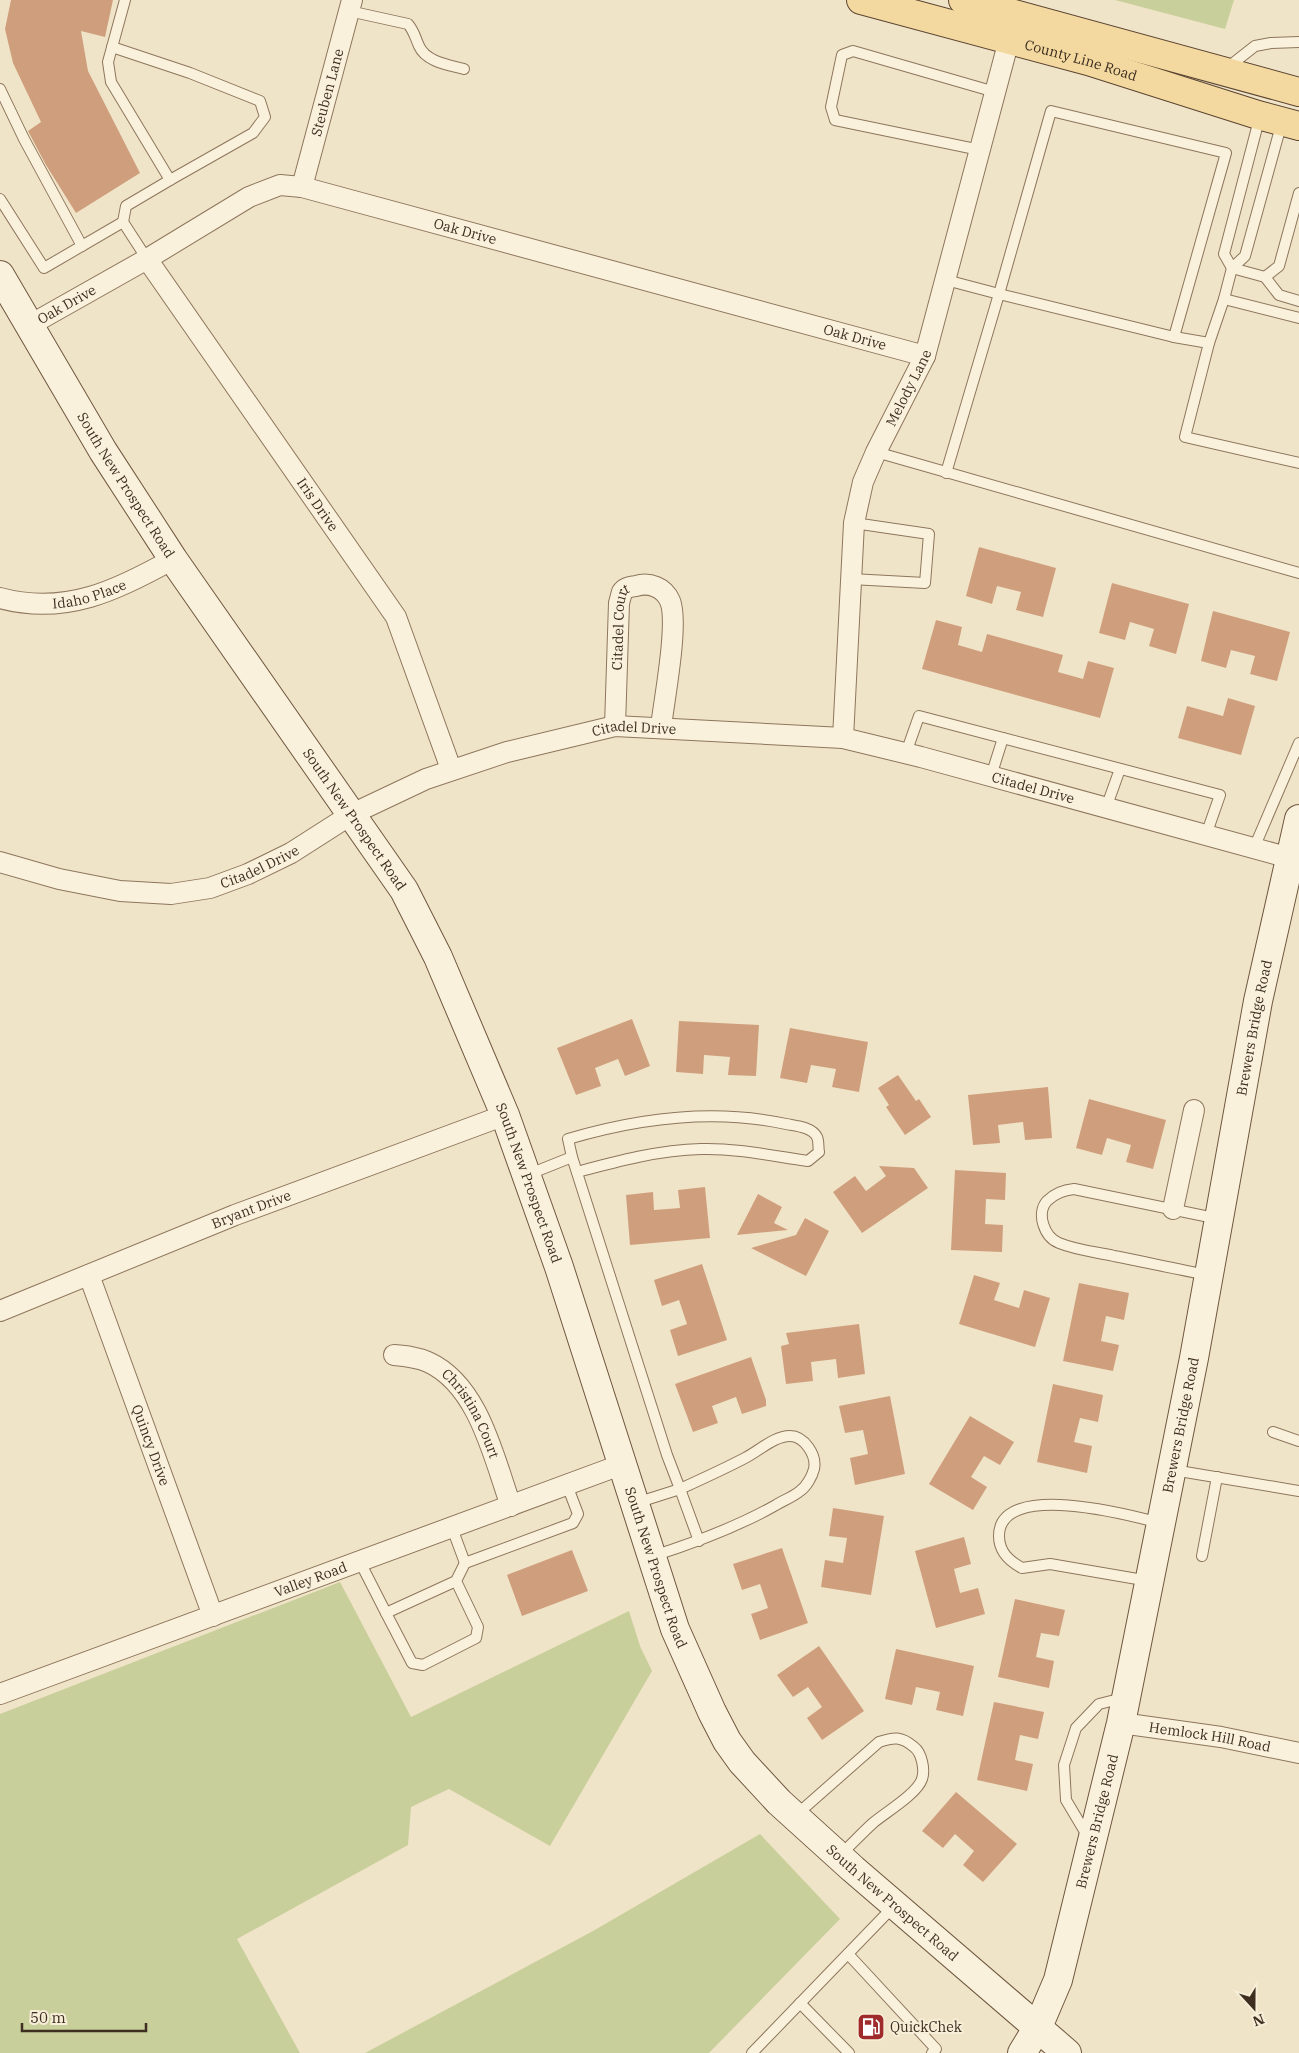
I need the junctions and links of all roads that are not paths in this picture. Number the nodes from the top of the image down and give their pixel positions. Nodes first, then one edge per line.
1 (125, 0) edge
2 (861, 0) edge
3 (964, 0) edge
4 (350, 6) edge
5 (1009, 40) junction
6 (1299, 42) edge
7 (112, 47) junction
8 (464, 69) dead end
9 (1222, 72) junction
10 (0, 89) edge
11 (995, 92) junction
12 (1299, 92) edge
13 (1281, 121) edge
14 (980, 150) junction
15 (170, 180) junction
16 (302, 187) junction
17 (1299, 193) edge
18 (0, 199) edge
19 (123, 222) junction
20 (82, 246) junction
21 (147, 259) junction
22 (1232, 268) junction
23 (0, 275) edge
24 (1264, 277) junction
25 (946, 280) junction
26 (999, 294) junction
27 (1224, 299) junction
28 (1299, 301) edge
29 (1299, 318) edge
30 (30, 325) junction
31 (1174, 338) junction
32 (1209, 343) junction
33 (925, 356) junction
34 (876, 452) junction
35 (1299, 463) edge
36 (946, 472) junction
37 (854, 523) junction
38 (173, 559) junction
39 (1299, 573) edge
40 (851, 580) junction
41 (0, 598) edge
42 (615, 726) junction
43 (661, 727) junction
44 (843, 738) junction
45 (1003, 738) junction
46 (1299, 744) edge
47 (906, 754) junction
48 (1120, 768) junction
49 (450, 769) junction
50 (991, 776) junction
51 (1106, 808) junction
52 (352, 814) junction
53 (1299, 819) edge
54 (1206, 835) junction
55 (1254, 848) junction
56 (1290, 858) junction
57 (0, 862) edge
58 (1194, 1110) dead end
59 (505, 1115) junction
60 (572, 1157) junction
61 (577, 1172) junction
62 (526, 1175) junction
63 (1173, 1209) junction
64 (1219, 1219) junction
65 (89, 1275) junction
66 (1209, 1275) junction
67 (0, 1311) edge
68 (394, 1355) dead end
69 (1273, 1432) dead end
70 (1299, 1441) edge
71 (623, 1464) junction
72 (1172, 1470) junction
73 (1217, 1477) junction
74 (567, 1485) junction
75 (680, 1489) junction
76 (1299, 1491) edge
77 (634, 1504) junction
78 (511, 1506) junction
79 (1161, 1523) junction
80 (452, 1528) junction
81 (699, 1541) junction
82 (652, 1556) junction
83 (1202, 1556) dead end
84 (360, 1562) junction
85 (465, 1563) junction
86 (456, 1580) junction
87 (1150, 1581) junction
88 (386, 1613) junction
89 (213, 1616) junction
90 (0, 1694) edge
91 (1124, 1710) junction
92 (1299, 1753) edge
93 (795, 1816) junction
94 (1092, 1844) junction
95 (839, 1856) junction
96 (895, 1905) junction
97 (848, 1954) junction
98 (800, 2003) junction
99 (1038, 2027) junction
100 (752, 2053) edge
101 (849, 2053) edge
102 (932, 2053) edge
103 (1022, 2053) edge
104 (1067, 2053) edge

1 - 7 lane
2 - 5 main road, County Line Road
3 - 9 main road, County Line Road
4 - 8 lane
4 - 16 street, Steuben Lane
5 - 11 street, Melody Lane
5 - 13 main road, County Line Road
6 - 9 lane
7 - 15 lane
7 - 15 lane
9 - 12 main road, County Line Road
10 - 20 lane
11 - 14 street, Melody Lane
11 - 14 lane
13 - 22 lane
13 - 22 lane
14 - 25 street, Melody Lane
15 - 19 lane
16 - 21 street, Oak Drive
16 - 33 street, Oak Drive
17 - 24 lane
18 - 20 lane
19 - 20 lane
19 - 21 lane
21 - 30 street, Oak Drive
21 - 49 street, Iris Drive
22 - 24 lane
22 - 27 lane
23 - 30 main road, South New Prospect Road
24 - 28 lane
25 - 26 lane
25 - 33 street, Melody Lane
26 - 31 lane
26 - 31 lane
26 - 36 lane
27 - 29 lane
27 - 32 lane
30 - 38 main road, South New Prospect Road
31 - 32 lane
32 - 35 lane
33 - 34 street, Melody Lane
34 - 36 lane
34 - 37 street, Melody Lane
36 - 39 lane
37 - 40 street, Melody Lane
37 - 40 lane
38 - 41 street, Idaho Place
38 - 52 main road, South New Prospect Road
40 - 44 street, Melody Lane
42 - 43 street, Citadel Drive
42 - 43 street, Citadel Court
42 - 49 street, Citadel Drive
43 - 44 street, Citadel Drive
44 - 47 street, Citadel Drive
45 - 47 lane
45 - 48 lane
45 - 50 lane
46 - 55 lane
47 - 50 street, Citadel Drive
48 - 51 lane
48 - 54 lane
49 - 52 street, Citadel Drive
50 - 51 street, Citadel Drive
51 - 54 street, Citadel Drive
52 - 57 street, Citadel Drive
52 - 59 main road, South New Prospect Road
53 - 56 main road, Brewers Bridge Road
54 - 55 street, Citadel Drive
55 - 56 street, Citadel Drive
56 - 64 main road, Brewers Bridge Road
58 - 63 street
59 - 62 main road, South New Prospect Road
59 - 65 street, Bryant Drive
60 - 61 lane
60 - 61 lane
60 - 62 lane
61 - 75 lane
62 - 71 main road, South New Prospect Road
63 - 64 lane
63 - 66 lane
64 - 66 main road, Brewers Bridge Road
65 - 67 street, Bryant Drive
65 - 89 street, Quincy Drive
66 - 72 main road, Brewers Bridge Road
68 - 78 street, Christina Court
69 - 70 lane
71 - 74 street, Valley Road
71 - 77 main road, South New Prospect Road
72 - 73 lane
72 - 79 main road, Brewers Bridge Road
73 - 76 lane
73 - 83 lane
74 - 78 street, Valley Road
74 - 85 lane
75 - 77 lane
75 - 81 lane
75 - 81 lane
77 - 82 main road, South New Prospect Road
78 - 80 street, Valley Road
79 - 87 main road, Brewers Bridge Road
79 - 87 lane
80 - 84 street, Valley Road
80 - 85 lane
81 - 82 lane
82 - 93 main road, South New Prospect Road
84 - 88 lane
84 - 89 street, Valley Road
85 - 86 lane
86 - 88 lane
86 - 88 lane
87 - 91 main road, Brewers Bridge Road
89 - 90 street, Valley Road
91 - 92 street, Hemlock Hill Road
91 - 94 main road, Brewers Bridge Road
91 - 94 lane
93 - 95 main road, South New Prospect Road
93 - 95 lane
94 - 99 main road, Brewers Bridge Road
95 - 96 main road, South New Prospect Road
96 - 97 lane
96 - 99 main road, South New Prospect Road
97 - 98 lane
97 - 102 lane
98 - 100 lane
98 - 101 lane
99 - 103 main road, Brewers Bridge Road
99 - 104 main road, South New Prospect Road

